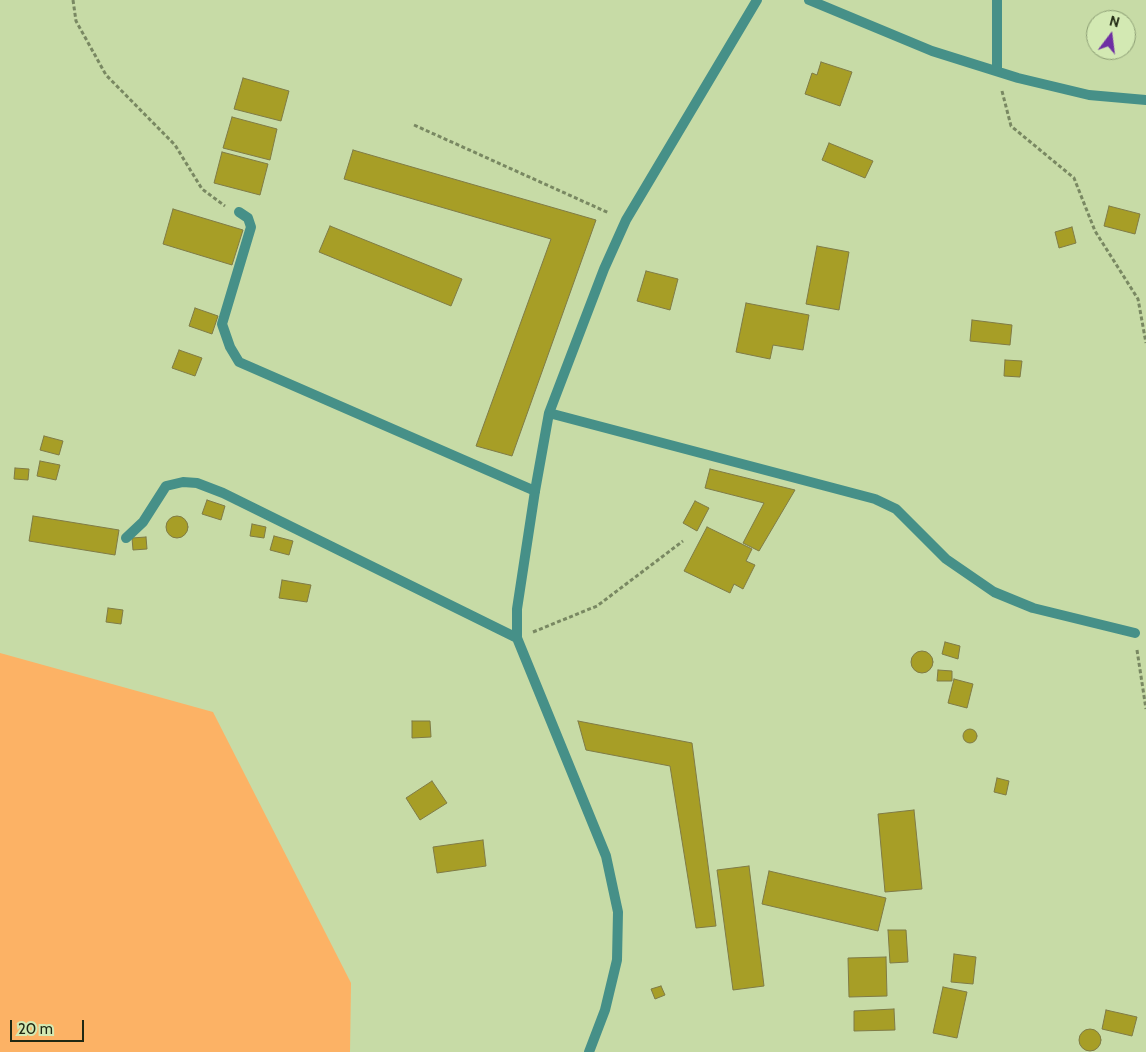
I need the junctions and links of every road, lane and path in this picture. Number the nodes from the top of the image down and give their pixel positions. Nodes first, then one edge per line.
1 (73, 0) edge
2 (756, 0) edge
3 (809, 0) edge
4 (997, 0) edge
5 (997, 71) junction
6 (1146, 100) edge
7 (414, 125) dead end
8 (239, 212) joint
9 (626, 220) junction
10 (1146, 343) edge
11 (549, 413) junction
12 (535, 491) junction
13 (126, 538) dead end
14 (683, 541) dead end
15 (1135, 633) joint
16 (517, 638) junction
17 (1146, 709) edge
18 (589, 1052) edge

1 - 8 path
2 - 9 street
3 - 5 street
4 - 5 street
5 - 6 street
5 - 10 path
7 - 9 path
8 - 12 street
9 - 11 street
11 - 12 street
11 - 15 street
12 - 16 street
13 - 16 street
14 - 16 path
15 - 17 path
16 - 18 street

